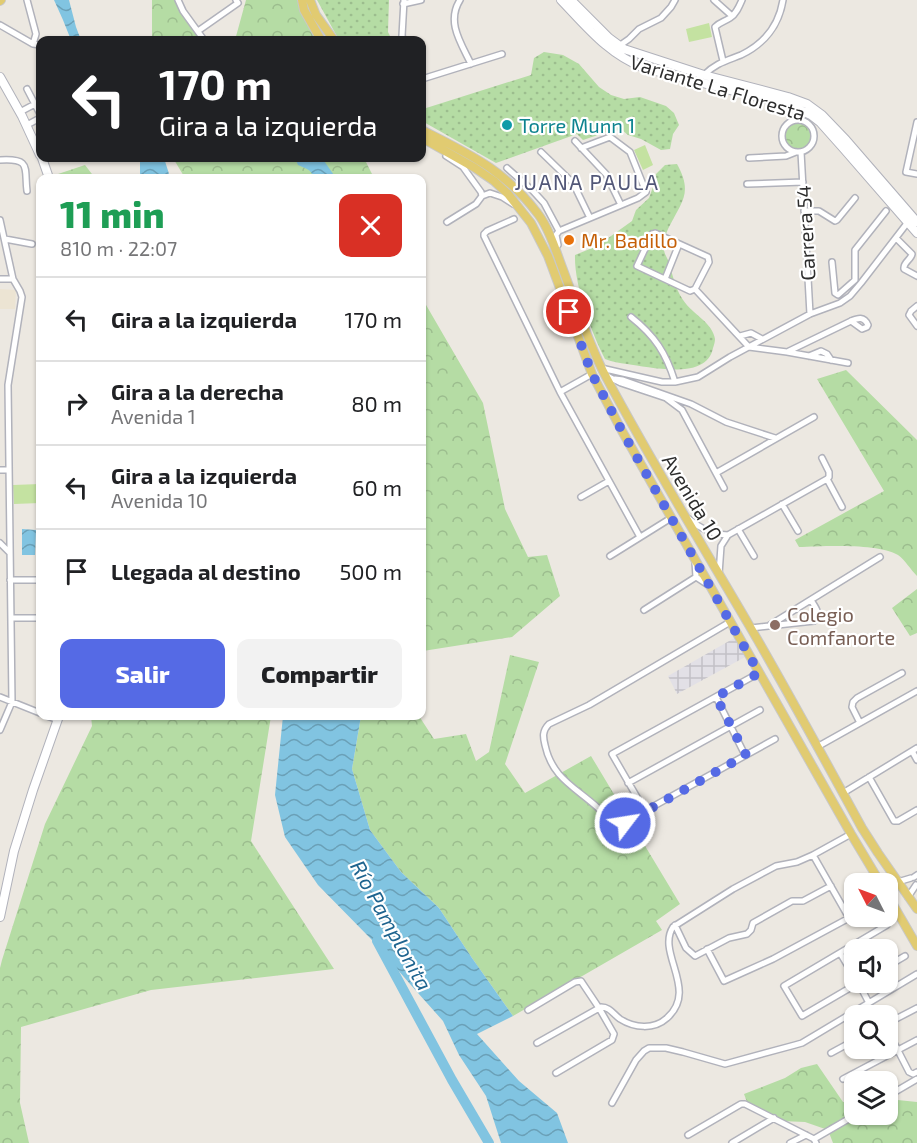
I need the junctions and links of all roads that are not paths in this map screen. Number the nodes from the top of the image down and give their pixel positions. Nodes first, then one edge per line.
1 (27, 0) edge
2 (187, 0) edge
3 (236, 0) edge
4 (302, 0) edge
5 (310, 0) edge
6 (421, 0) edge
7 (460, 0) edge
8 (561, 0) edge
9 (572, 0) edge
10 (675, 0) edge
11 (714, 0) edge
12 (742, 0) edge
13 (783, 0) edge
14 (179, 2) edge
15 (404, 2) edge
16 (732, 16) junction
17 (0, 25) edge
18 (198, 31) junction
19 (201, 36) edge
20 (319, 36) edge
21 (331, 36) edge
22 (402, 36) edge
23 (33, 44) junction
24 (36, 44) edge
25 (620, 46) junction
26 (502, 54) dead end
27 (723, 61) junction
28 (471, 64) junction
29 (704, 75) junction
30 (0, 77) edge
31 (426, 78) edge
32 (718, 83) junction
33 (27, 88) dead end
34 (35, 104) joint
35 (20, 112) junction
36 (36, 119) edge
37 (917, 122) edge
38 (27, 125) junction
39 (426, 132) edge
40 (426, 140) edge
41 (574, 141) dead end
42 (432, 144) junction
43 (36, 145) edge
44 (581, 148) junction
45 (541, 152) dead end
46 (798, 152) junction
47 (749, 158) dead end
48 (0, 160) edge
49 (507, 168) dead end
50 (917, 174) edge
51 (803, 182) junction
52 (747, 184) dead end
53 (884, 189) junction
54 (27, 191) dead end
55 (482, 196) junction
56 (855, 198) dead end
57 (621, 205) junction
58 (522, 210) junction
59 (804, 211) junction
60 (886, 212) dead end
61 (590, 218) junction
62 (514, 219) dead end
63 (0, 220) edge
64 (447, 222) dead end
65 (908, 222) junction
66 (917, 222) edge
67 (559, 231) junction
68 (917, 233) edge
69 (896, 238) junction
70 (5, 239) junction
71 (32, 244) dead end
72 (679, 244) junction
73 (555, 248) junction
74 (832, 262) dead end
75 (917, 276) edge
76 (0, 279) edge
77 (13, 279) junction
78 (664, 279) junction
79 (855, 280) junction
80 (861, 284) junction
81 (695, 289) junction
82 (917, 306) edge
83 (810, 314) junction
84 (631, 317) dead end
85 (851, 321) dead end
86 (917, 326) edge
87 (740, 336) junction
88 (762, 339) junction
89 (749, 346) junction
90 (787, 352) junction
91 (848, 363) dead end
92 (592, 374) junction
93 (607, 374) junction
94 (675, 382) junction
95 (621, 383) junction
96 (0, 384) edge
97 (8, 385) junction
98 (560, 392) junction
99 (615, 393) junction
100 (814, 417) dead end
101 (775, 438) junction
102 (822, 458) dead end
103 (0, 470) edge
104 (9, 470) junction
105 (716, 473) junction
106 (827, 479) junction
107 (609, 481) junction
108 (724, 488) dead end
109 (581, 496) dead end
110 (782, 504) junction
111 (842, 507) dead end
112 (685, 515) junction
113 (671, 518) junction
114 (738, 529) junction
115 (798, 531) dead end
116 (728, 535) junction
117 (640, 537) junction
118 (0, 543) edge
119 (704, 548) junction
120 (10, 553) junction
121 (610, 556) dead end
122 (754, 556) dead end
123 (694, 557) junction
124 (880, 557) dead end
125 (712, 562) junction
126 (698, 573) junction
127 (719, 574) junction
128 (10, 580) junction
129 (36, 580) edge
130 (811, 600) junction
131 (644, 610) dead end
132 (11, 618) junction
133 (36, 618) edge
134 (730, 622) junction
135 (770, 625) junction
136 (751, 628) junction
137 (759, 673) junction
138 (903, 673) dead end
139 (917, 691) edge
140 (0, 697) edge
141 (716, 697) junction
142 (12, 702) junction
143 (760, 710) dead end
144 (36, 711) edge
145 (58, 720) edge
146 (860, 723) junction
147 (730, 726) junction
148 (0, 730) edge
149 (775, 739) dead end
150 (817, 747) junction
151 (914, 750) edge
152 (746, 755) junction
153 (917, 760) edge
154 (869, 777) junction
155 (628, 783) junction
156 (843, 793) junction
157 (917, 810) edge
158 (645, 811) junction
159 (851, 834) junction
160 (813, 855) junction
161 (874, 873) edge
162 (891, 873) edge
163 (914, 877) edge
164 (898, 880) edge
165 (898, 883) edge
166 (916, 885) edge
167 (831, 886) junction
168 (908, 897) junction
169 (916, 907) edge
170 (898, 912) edge
171 (900, 915) junction
172 (0, 917) edge
173 (915, 924) dead end
174 (675, 925) junction
175 (884, 927) edge
176 (910, 933) junction
177 (917, 946) edge
178 (706, 949) junction
179 (840, 953) junction
180 (905, 956) dead end
181 (844, 959) edge
182 (898, 960) edge
183 (917, 974) edge
184 (844, 990) edge
185 (864, 993) edge
186 (869, 1003) junction
187 (599, 1008) junction
188 (917, 1008) edge
189 (528, 1010) dead end
190 (898, 1018) edge
191 (917, 1040) edge
192 (537, 1043) dead end
193 (844, 1046) edge
194 (898, 1050) joint
195 (831, 1053) dead end
196 (882, 1059) edge
197 (917, 1072) edge
198 (556, 1073) dead end
199 (917, 1079) edge
200 (843, 1080) dead end
201 (898, 1090) edge
202 (612, 1103) dead end
203 (774, 1118) junction
204 (844, 1122) edge
205 (806, 1134) junction
206 (688, 1135) dead end
207 (815, 1141) edge
208 (732, 1143) edge
209 (790, 1143) edge

1 - 23 street
2 - 14 street
3 - 18 street
4 - 20 main road
5 - 21 main road
6 - 15 street
7 - 28 street
8 - 32 main road, Variante La Floresta
9 - 25 main road, Variante La Floresta
10 - 25 street
11 - 16 street
12 - 16 street
13 - 27 street
14 - 18 street
15 - 22 street
16 - 27 street
17 - 23 street
18 - 19 street
23 - 24 street
25 - 29 main road, Variante La Floresta
26 - 28 street
27 - 29 street
28 - 31 street
29 - 32 main road, Variante La Floresta
30 - 35 main road
32 - 53 main road, Variante La Floresta
33 - 34 street
34 - 35 street
35 - 38 main road
36 - 38 street
37 - 50 street
38 - 43 main road
39 - 73 main road, Avenida 10
40 - 42 main road, Avenida 10
41 - 44 street
42 - 55 street
42 - 58 main road, Avenida 10
44 - 57 street
44 - 57 street
45 - 61 street
46 - 46 street
46 - 47 street
46 - 51 street, Carrera 54
48 - 54 street
49 - 67 street
51 - 52 street
51 - 59 street, Carrera 54
53 - 65 main road, Variante La Floresta
53 - 66 main road, Variante La Floresta
55 - 58 street
55 - 64 street
56 - 59 street
57 - 61 street
58 - 92 main road, Avenida 10
59 - 83 street, Carrera 54
60 - 79 street
61 - 67 street
62 - 98 street
63 - 70 street
65 - 68 main road, Variante La Floresta
65 - 69 street
67 - 73 street
69 - 75 street
69 - 80 street
70 - 71 street
70 - 77 street
72 - 78 street
72 - 78 street
72 - 81 street
73 - 93 main road, Avenida 10
74 - 79 street
76 - 77 street
77 - 97 street
78 - 81 street
79 - 80 street
80 - 83 street
81 - 87 street
82 - 86 street
83 - 88 street
84 - 94 street
85 - 90 street
87 - 88 street
87 - 89 street
88 - 89 street
89 - 90 street
89 - 94 street
90 - 91 street
92 - 98 street
92 - 113 main road, Avenida 10
93 - 94 street
93 - 95 street
93 - 99 main road, Avenida 10
93 - 101 street
95 - 99 street
95 - 105 street
96 - 97 street
97 - 104 street
98 - 107 street
99 - 112 main road, Avenida 10
100 - 101 street
101 - 105 street
102 - 106 street
103 - 104 street
104 - 120 street
105 - 108 street
106 - 110 street
106 - 111 street
107 - 109 street
107 - 117 street
110 - 114 street
110 - 115 street
112 - 116 street
112 - 119 main road, Avenida 10
113 - 117 street
113 - 123 main road, Avenida 10
114 - 116 street
114 - 122 street
116 - 127 street
117 - 121 street
118 - 120 street
119 - 123 main road
119 - 125 main road, Avenida 10
120 - 128 street
123 - 126 main road, Avenida 10
124 - 130 street
125 - 126 main road
125 - 127 main road, Avenida 10
126 - 131 street
126 - 134 main road, Avenida 10
127 - 136 main road, Avenida 10
128 - 129 street
128 - 132 street
130 - 135 street
130 - 135 street
132 - 133 street
132 - 142 street
134 - 137 main road, Avenida 10
134 - 158 street
135 - 136 street
136 - 150 main road, Avenida 10
137 - 141 street
137 - 159 main road, Avenida 10
138 - 146 street
139 - 146 street
140 - 142 street
141 - 147 street
141 - 155 street
142 - 144 street
142 - 148 street
143 - 147 street
145 - 172 main road
146 - 150 street
147 - 152 street
147 - 155 street
149 - 152 street
150 - 156 main road, Avenida 10
151 - 153 street
151 - 154 street
152 - 158 street
154 - 156 street
154 - 157 street
155 - 158 street
156 - 162 main road, Avenida 10
159 - 160 street
159 - 161 main road, Avenida 10
160 - 167 street
160 - 174 street
163 - 164 street
165 - 168 main road, Avenida 10
166 - 168 street
167 - 178 street
167 - 178 street
168 - 169 main road, Avenida 10
169 - 171 main road
170 - 171 main road
171 - 176 main road
173 - 176 main road
174 - 178 street
174 - 187 street
175 - 179 street
176 - 177 main road
179 - 181 street
179 - 184 street
180 - 182 street
183 - 186 street
185 - 186 street
186 - 202 street
187 - 189 street
187 - 192 street
187 - 198 street
188 - 190 street
191 - 194 street
193 - 195 street
194 - 197 street
196 - 200 street
199 - 201 street
203 - 205 street
203 - 206 street
203 - 208 street
204 - 207 street
205 - 207 street
205 - 209 street

